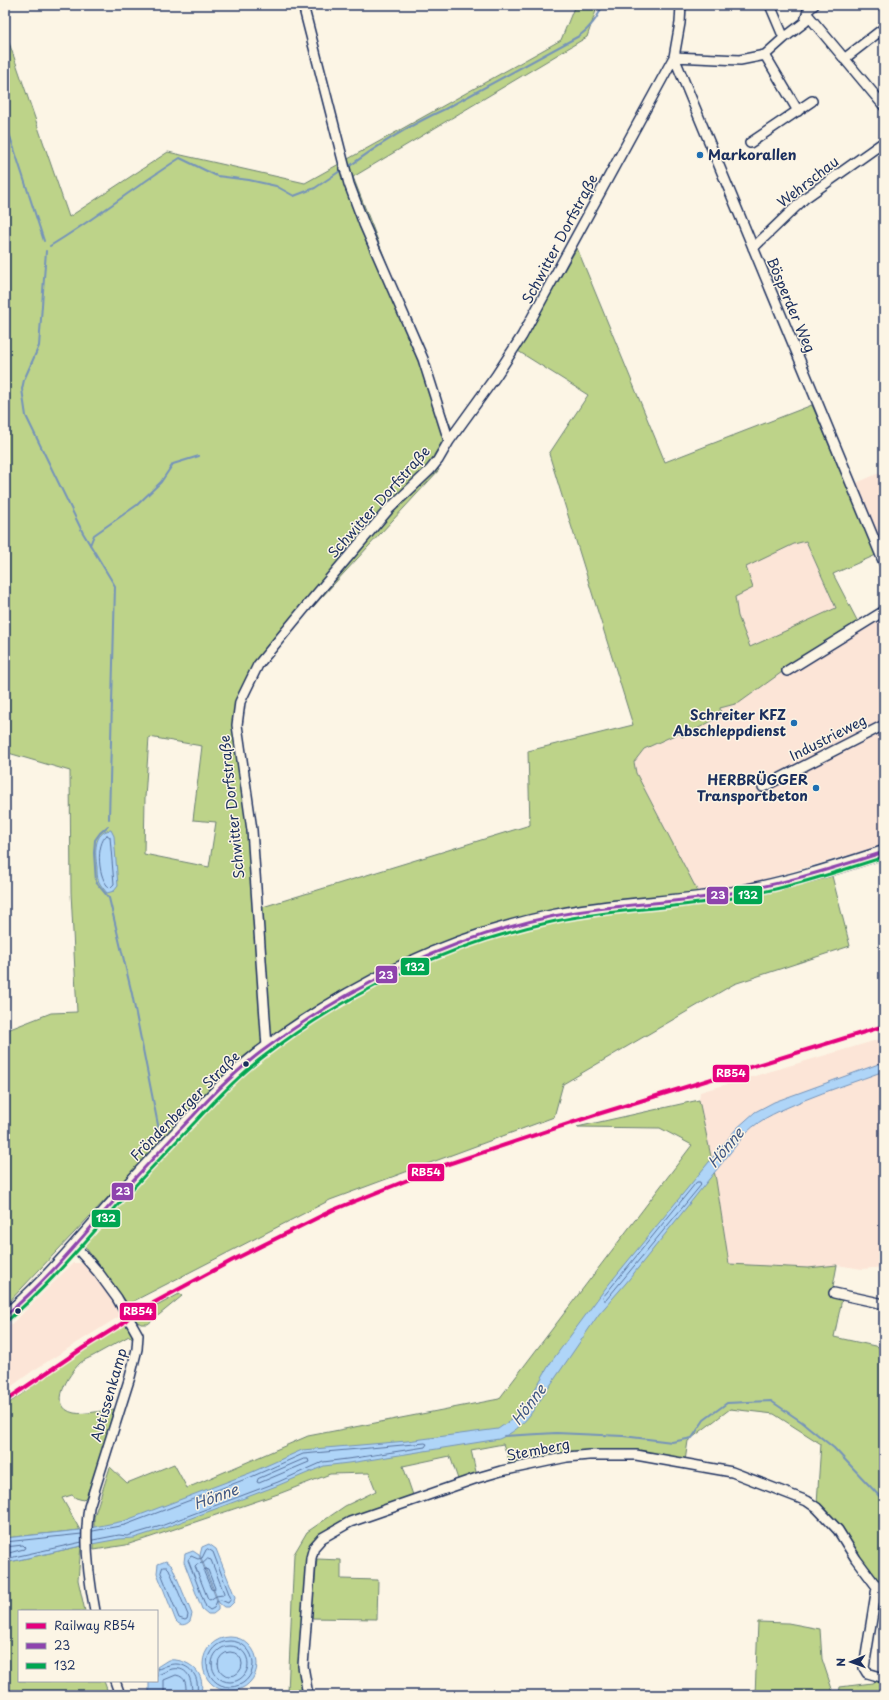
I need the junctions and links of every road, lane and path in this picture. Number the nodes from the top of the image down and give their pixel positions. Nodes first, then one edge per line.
1 (303, 5) edge
2 (681, 5) edge
3 (770, 5) edge
4 (814, 5) edge
5 (807, 14) junction
6 (884, 28) edge
7 (784, 38) junction
8 (765, 55) junction
9 (674, 57) junction
10 (844, 59) junction
11 (812, 102) dead end
12 (884, 106) edge
13 (798, 111) junction
14 (884, 142) edge
15 (750, 143) dead end
16 (752, 248) junction
17 (449, 441) junction
18 (884, 563) edge
19 (884, 611) edge
20 (787, 671) dead end
21 (884, 725) edge
22 (763, 787) dead end
23 (884, 852) edge
24 (267, 1047) junction
25 (75, 1246) junction
26 (834, 1293) dead end
27 (884, 1304) edge
28 (5, 1316) edge
29 (881, 1587) edge
30 (95, 1610) edge
31 (884, 1678) edge
32 (115, 1682) edge
33 (120, 1695) edge
34 (308, 1695) edge

1 - 17 street
2 - 9 street, Schwitter Dorfstraße
3 - 7 street
4 - 5 street
5 - 7 street
5 - 10 street
6 - 10 street
7 - 8 street
8 - 9 street
8 - 13 street
9 - 16 street, Bösperder Weg
9 - 17 street, Schwitter Dorfstraße
10 - 12 street
11 - 13 street
13 - 15 street
14 - 16 street, Wehrschau
16 - 18 street, Bösperder Weg
17 - 24 street, Schwitter Dorfstraße
19 - 20 street
21 - 22 street, Industrieweg
23 - 24 main road, Fröndenberger Straße
24 - 25 main road, Fröndenberger Straße
25 - 28 main road, Fröndenberger Straße
25 - 30 street, Abtissenkamp
26 - 27 street
29 - 31 street
29 - 34 street, Stemberg
32 - 33 street

